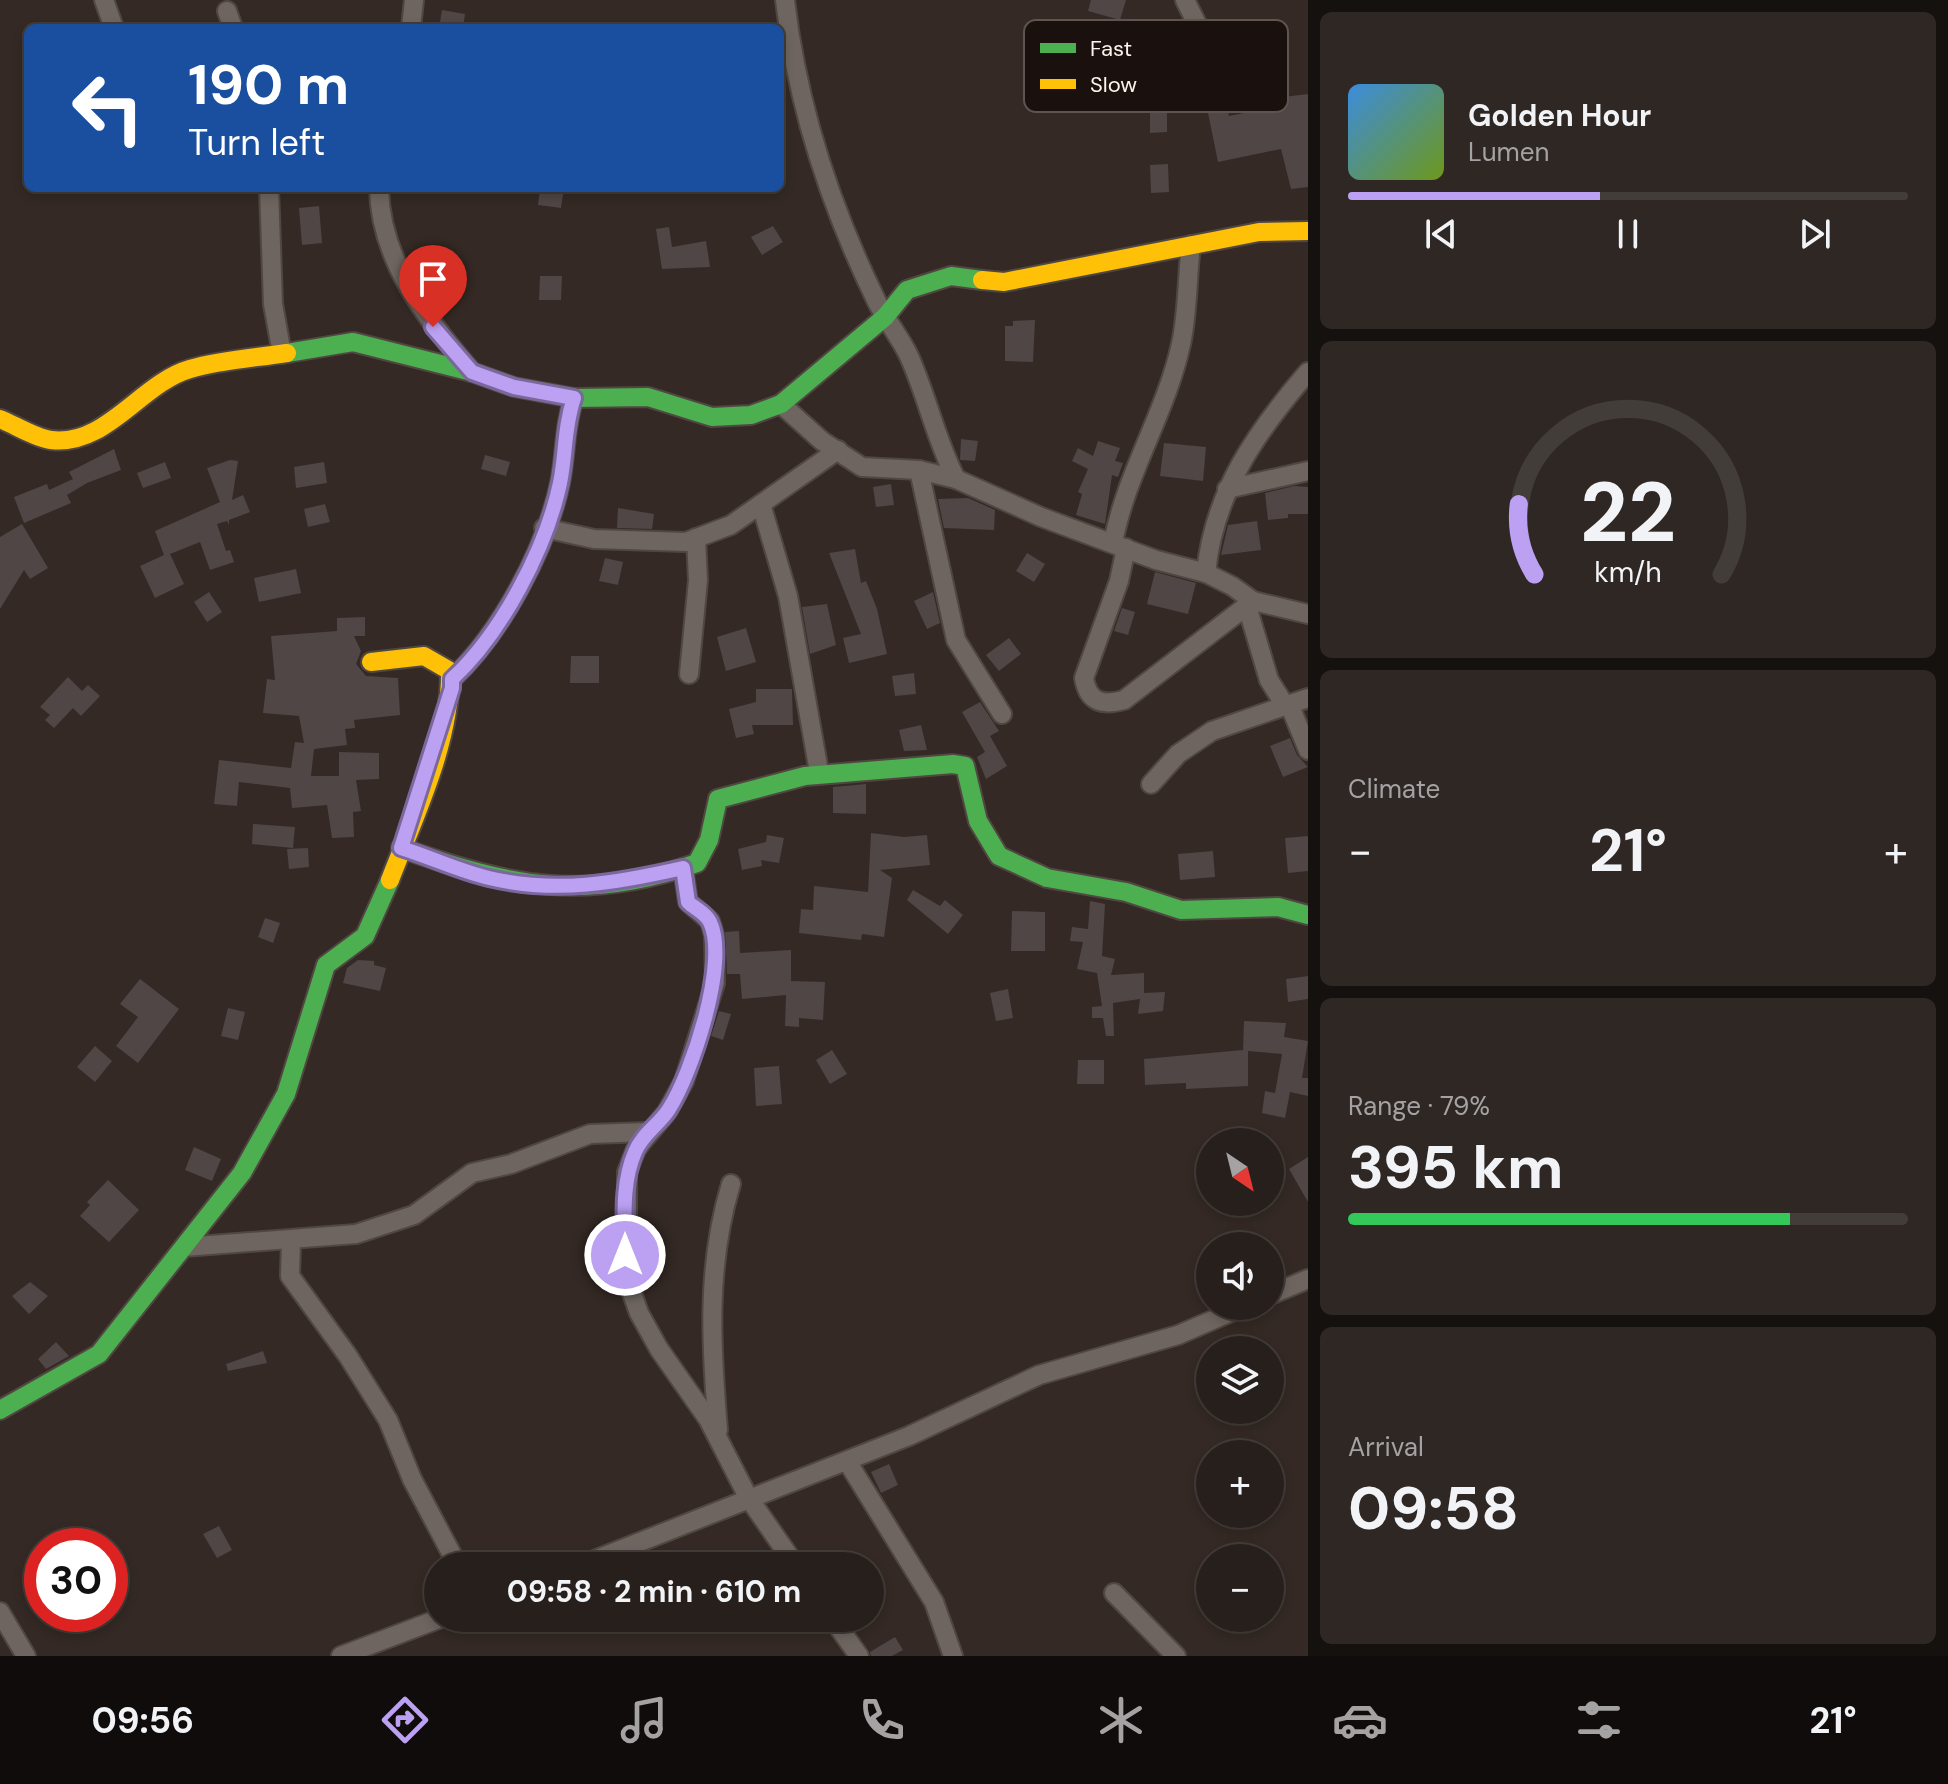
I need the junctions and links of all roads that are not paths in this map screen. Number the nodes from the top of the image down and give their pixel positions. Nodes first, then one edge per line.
1 (104, 0) edge
2 (414, 0) edge
3 (1185, 0) edge
4 (781, 1) edge
5 (1195, 20) edge
6 (113, 24) edge
7 (411, 24) edge
8 (269, 192) edge
9 (380, 192) edge
10 (1308, 231) edge
11 (1191, 245) junction
12 (885, 317) junction
13 (282, 354) junction
14 (472, 372) junction
15 (1308, 372) edge
16 (574, 398) junction
17 (781, 404) junction
18 (0, 419) edge
19 (838, 450) junction
20 (919, 470) junction
21 (1308, 471) edge
22 (956, 479) junction
23 (1227, 489) junction
24 (761, 504) junction
25 (544, 528) junction
26 (696, 538) junction
27 (1119, 545) junction
28 (1206, 573) junction
29 (1250, 604) junction
30 (1308, 614) edge
31 (371, 662) dead end
32 (689, 674) dead end
33 (452, 679) junction
34 (1308, 698) edge
35 (1288, 706) junction
36 (1002, 714) dead end
37 (1308, 750) edge
38 (819, 772) junction
39 (1151, 784) dead end
40 (401, 848) junction
41 (683, 868) junction
42 (1308, 915) edge
43 (648, 1132) junction
44 (731, 1184) dead end
45 (291, 1241) junction
46 (184, 1247) junction
47 (1308, 1279) edge
48 (1284, 1289) edge
49 (1213, 1320) edge
50 (0, 1410) edge
51 (718, 1438) junction
52 (847, 1461) junction
53 (748, 1497) junction
54 (451, 1552) edge
55 (613, 1552) edge
56 (786, 1552) edge
57 (1114, 1593) dead end
58 (0, 1612) edge
59 (424, 1624) edge
60 (842, 1632) edge
61 (26, 1656) edge
62 (341, 1656) edge
63 (859, 1656) edge
64 (953, 1656) edge
65 (1176, 1656) edge

1 - 6 street
2 - 7 street
3 - 5 street
4 - 12 street
8 - 13 street
9 - 14 street
10 - 11 street
11 - 12 street
11 - 27 street
12 - 17 street
12 - 22 street
13 - 14 street
13 - 18 street
14 - 16 street
15 - 23 street
16 - 17 street
16 - 25 street
17 - 19 street
19 - 20 street
19 - 24 street
20 - 22 street
20 - 36 street
21 - 23 street
22 - 27 street
23 - 28 street
24 - 26 street
24 - 38 street
25 - 26 street
25 - 33 street
26 - 32 street
27 - 28 street
27 - 29 street
28 - 29 street
29 - 30 street
29 - 35 street
31 - 33 street
33 - 40 street
34 - 35 street
35 - 37 street
35 - 39 street
38 - 41 street
38 - 42 street
40 - 41 street
40 - 46 street
41 - 43 street
43 - 45 street
43 - 51 street
44 - 51 street
45 - 46 street
45 - 54 street
46 - 50 street
47 - 48 street
49 - 52 street
51 - 53 street
52 - 53 street
52 - 64 street
53 - 55 street
53 - 56 street
57 - 65 street
58 - 61 street
59 - 62 street
60 - 63 street

